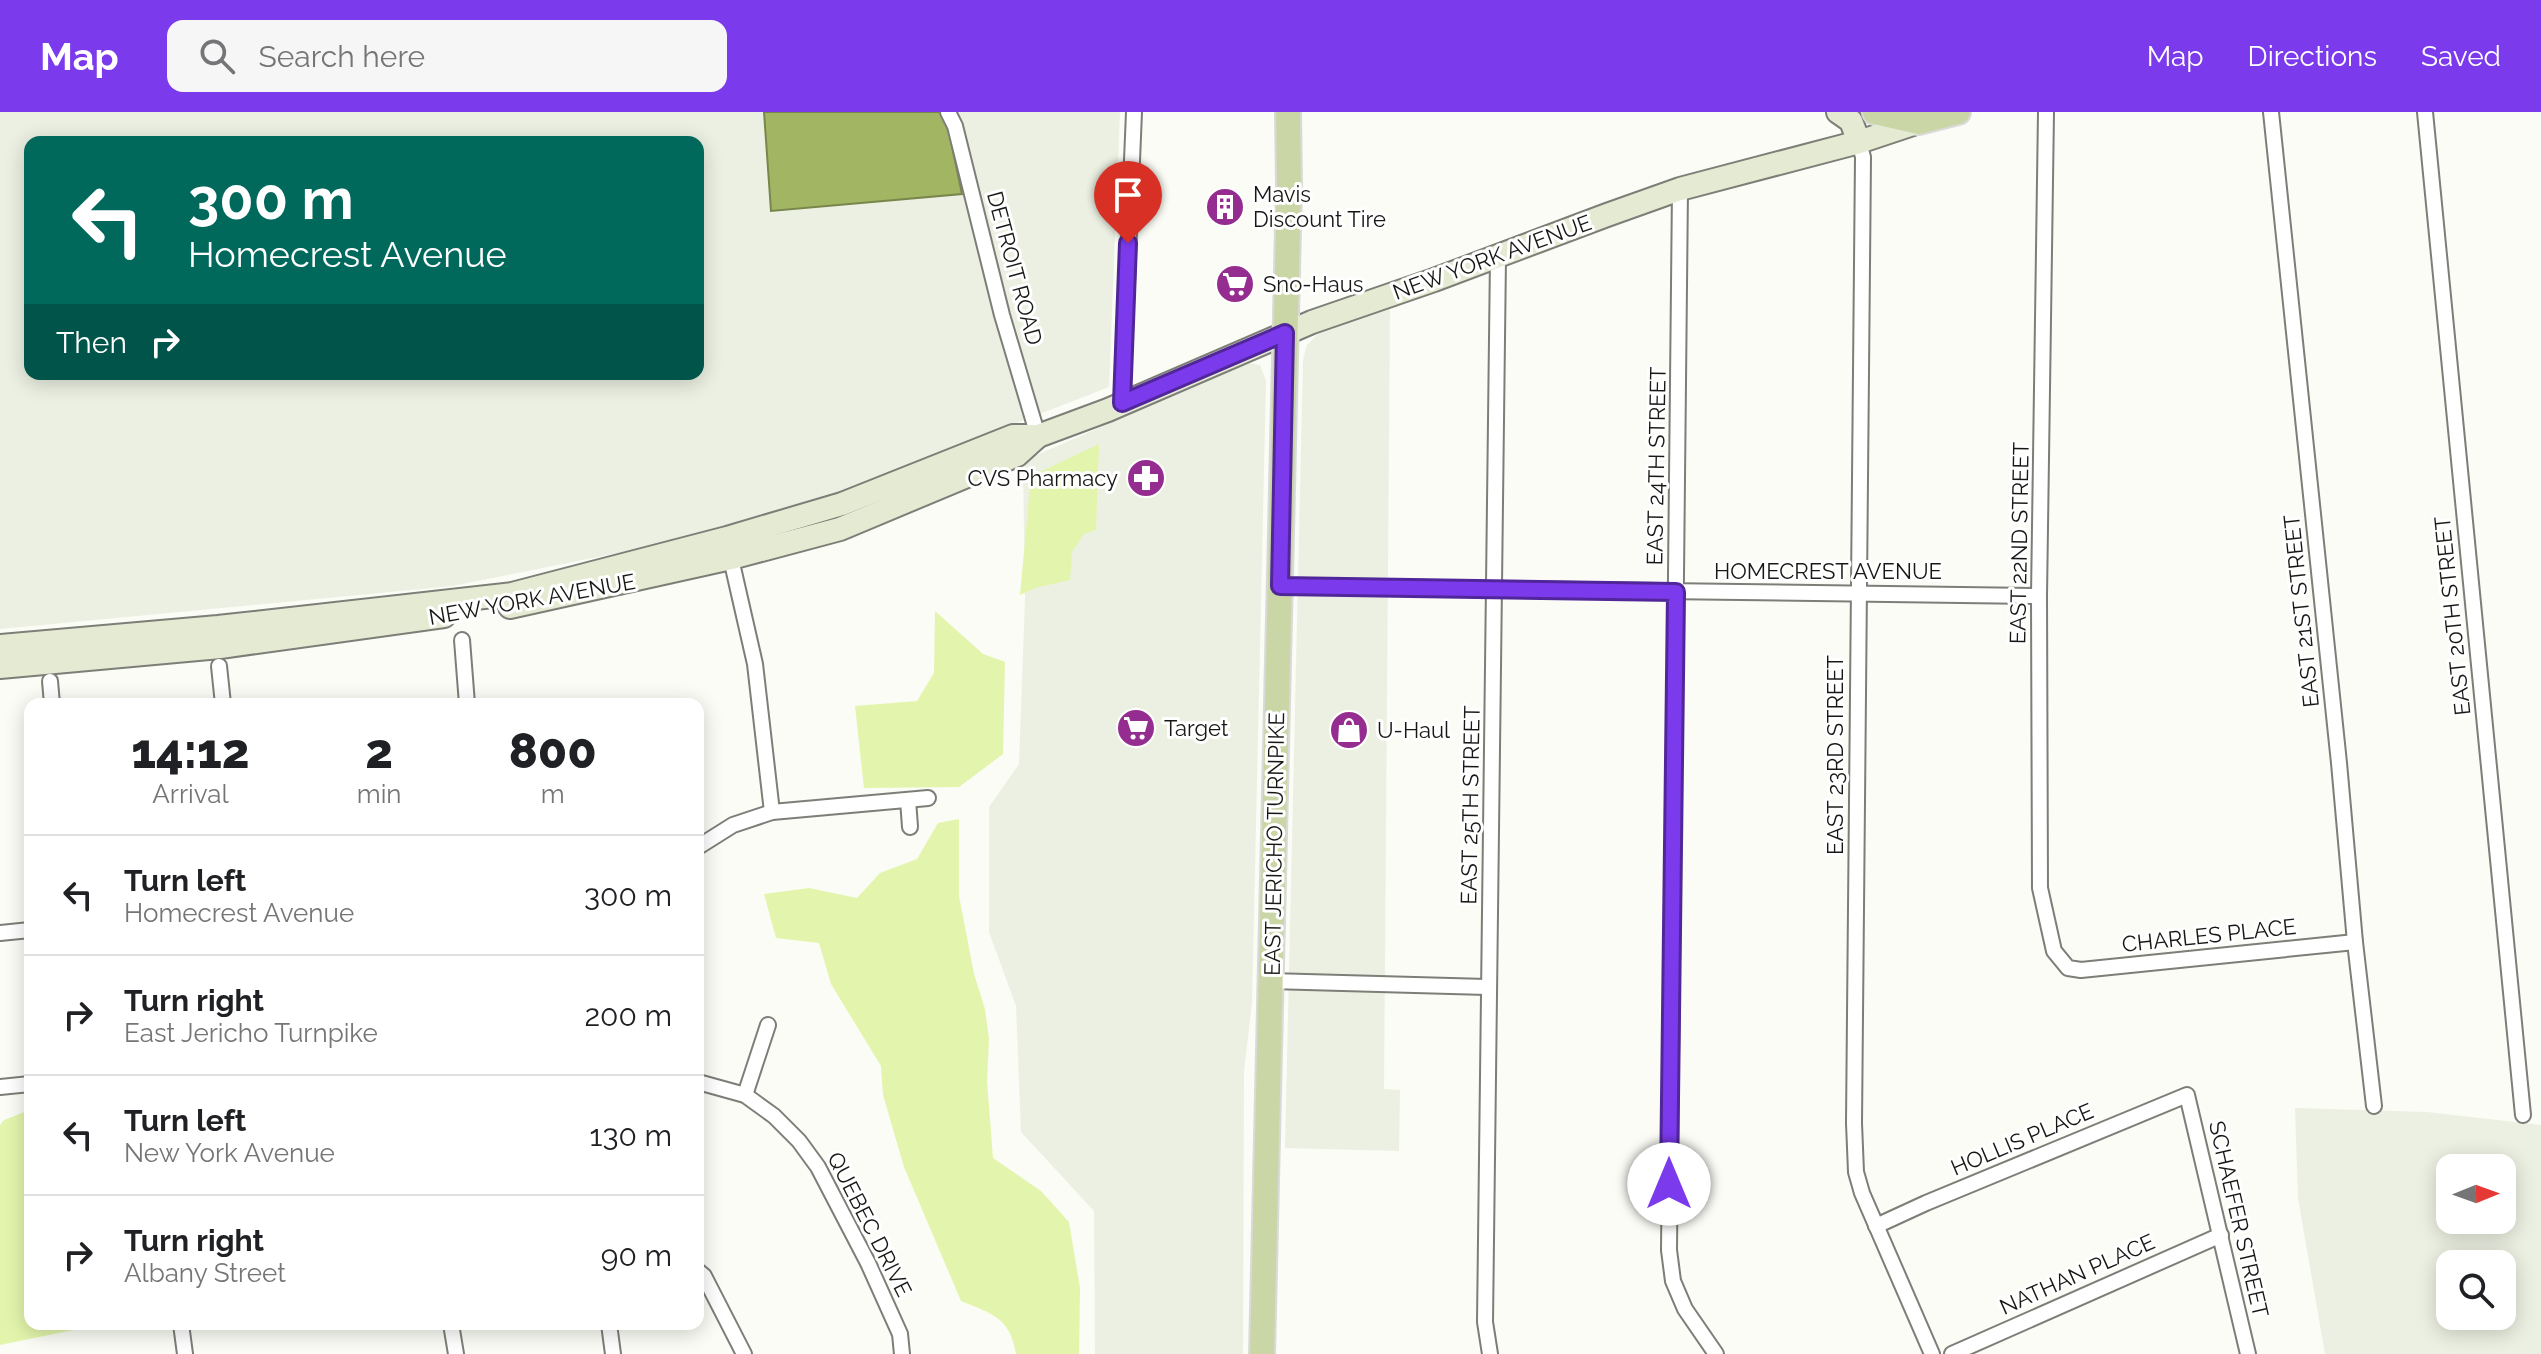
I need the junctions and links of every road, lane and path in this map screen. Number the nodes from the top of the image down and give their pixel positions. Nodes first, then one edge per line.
1 (948, 112) edge
2 (1134, 112) edge
3 (1288, 112) edge
4 (1838, 112) edge
5 (1875, 112) edge
6 (1958, 112) edge
7 (2046, 112) edge
8 (2271, 112) edge
9 (2425, 112) edge
10 (1919, 122) junction
11 (1859, 142) junction
12 (1680, 189) junction
13 (1498, 257) junction
14 (1285, 333) junction
15 (1122, 403) junction
16 (1038, 436) junction
17 (729, 548) junction
18 (1280, 586) junction
19 (1494, 590) junction
20 (1676, 592) junction
21 (1858, 593) junction
22 (2039, 596) junction
23 (462, 640) dead end
24 (0, 646) edge
25 (219, 666) dead end
26 (0, 667) edge
27 (50, 681) dead end
28 (51, 698) edge
29 (222, 698) edge
30 (467, 698) edge
31 (928, 798) dead end
32 (908, 800) junction
33 (772, 812) junction
34 (910, 827) dead end
35 (704, 843) edge
36 (24, 931) edge
37 (0, 933) edge
38 (2355, 942) junction
39 (2068, 968) joint
40 (1270, 981) junction
41 (1487, 987) junction
42 (768, 1025) dead end
43 (704, 1084) edge
44 (24, 1085) edge
45 (0, 1087) edge
46 (745, 1095) junction
47 (2187, 1095) joint
48 (2374, 1106) dead end
49 (2523, 1115) dead end
50 (1876, 1226) junction
51 (2221, 1235) junction
52 (704, 1276) edge
53 (182, 1330) edge
54 (452, 1330) edge
55 (610, 1330) edge
56 (185, 1354) edge
57 (456, 1354) edge
58 (613, 1354) edge
59 (744, 1354) edge
60 (902, 1354) edge
61 (1262, 1354) edge
62 (1490, 1354) edge
63 (1716, 1354) edge
64 (1932, 1354) edge
65 (1952, 1354) edge
66 (2248, 1354) edge

1 - 16 street, DETROIT ROAD
2 - 15 street
3 - 14 main road, EAST JERICHO TURNPIKE
4 - 11 street
5 - 10 main road
6 - 10 main road, NEW YORK AVENUE
7 - 22 street, EAST 22ND STREET
8 - 38 street, EAST 21ST STREET
9 - 49 street, EAST 20TH STREET
10 - 11 street, NEW YORK AVENUE
11 - 12 street, NEW YORK AVENUE
11 - 21 street, EAST 23RD STREET
12 - 13 street, NEW YORK AVENUE
12 - 20 street, EAST 24TH STREET
13 - 14 street, NEW YORK AVENUE
13 - 19 street, EAST 25TH STREET
14 - 15 street, NEW YORK AVENUE
14 - 18 main road, EAST JERICHO TURNPIKE
15 - 16 street, NEW YORK AVENUE
16 - 17 street, NEW YORK AVENUE
17 - 24 street, NEW YORK AVENUE
17 - 26 street, NEW YORK AVENUE
17 - 33 street
18 - 19 street, HOMECREST AVENUE
18 - 40 main road, EAST JERICHO TURNPIKE
19 - 20 street, HOMECREST AVENUE
19 - 41 street, EAST 25TH STREET
20 - 21 street, HOMECREST AVENUE
20 - 63 street, EAST 24TH STREET
21 - 22 street, HOMECREST AVENUE
21 - 50 street, EAST 23RD STREET
22 - 39 street, EAST 22ND STREET
23 - 30 street
25 - 29 street
27 - 28 street
31 - 32 street
32 - 33 street
32 - 34 street
33 - 35 street
36 - 37 street
38 - 39 street, CHARLES PLACE
38 - 48 street, EAST 21ST STREET
40 - 41 street
40 - 61 main road, EAST JERICHO TURNPIKE
41 - 62 street, EAST 25TH STREET
42 - 46 street
43 - 46 street, QUEBEC DRIVE
44 - 45 street
46 - 60 street, QUEBEC DRIVE
47 - 50 street, HOLLIS PLACE
47 - 51 street, SCHAEFER STREET
50 - 64 street, EAST 23RD STREET
51 - 65 street, NATHAN PLACE
51 - 66 street, SCHAEFER STREET
52 - 59 street
53 - 56 street
54 - 57 street
55 - 58 street

